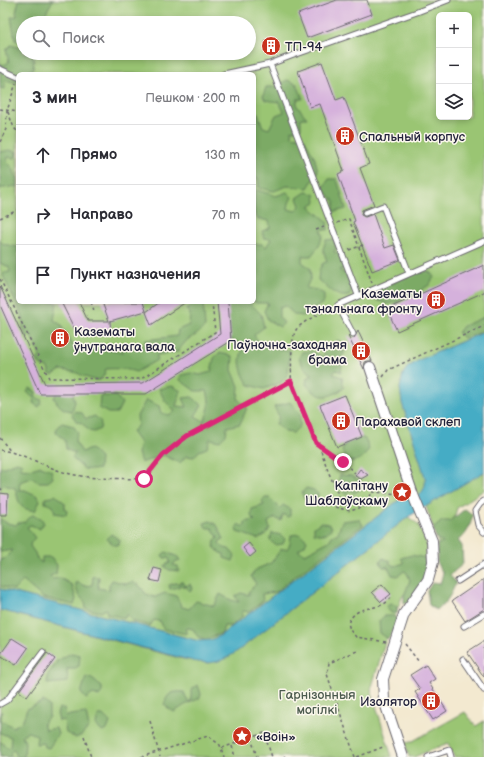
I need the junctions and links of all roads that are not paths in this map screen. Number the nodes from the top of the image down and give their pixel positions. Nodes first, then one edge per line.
1 (448, 0) edge
2 (270, 64) junction
3 (0, 69) edge
4 (233, 72) edge
5 (16, 75) edge
6 (365, 212) dead end
7 (484, 241) edge
8 (409, 273) junction
9 (358, 295) junction
10 (353, 334) dead end
11 (370, 367) dead end
12 (484, 501) edge
13 (484, 532) edge
14 (484, 564) edge
15 (458, 581) dead end
16 (484, 614) edge
17 (464, 626) dead end
18 (43, 652) dead end
19 (463, 659) dead end
20 (484, 690) edge
21 (0, 704) edge
22 (403, 757) edge
23 (428, 757) edge
24 (451, 757) edge

1 - 2 lane
2 - 4 lane
2 - 9 lane
3 - 5 lane
6 - 8 lane
7 - 8 lane
8 - 9 lane
9 - 10 lane
11 - 22 street
12 - 13 lane
14 - 15 lane
16 - 17 lane
18 - 21 lane
19 - 20 lane
23 - 24 lane

